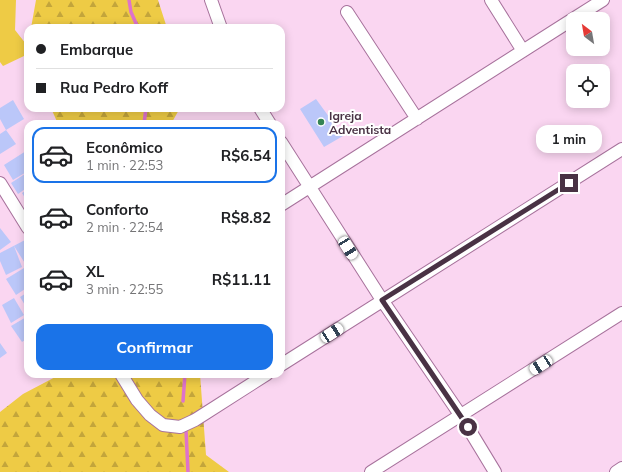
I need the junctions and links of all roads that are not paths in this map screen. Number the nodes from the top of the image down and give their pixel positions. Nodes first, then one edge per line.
1 (491, 0) edge
2 (603, 0) edge
3 (214, 2) edge
4 (347, 12) dead end
5 (584, 12) edge
6 (566, 23) edge
7 (220, 24) edge
8 (523, 51) junction
9 (417, 119) junction
10 (285, 149) edge
11 (622, 149) edge
12 (0, 183) edge
13 (309, 188) junction
14 (285, 203) edge
15 (24, 222) edge
16 (382, 300) junction
17 (622, 313) edge
18 (285, 362) edge
19 (123, 378) edge
20 (261, 378) edge
21 (461, 416) junction
22 (622, 468) edge
23 (371, 472) edge
24 (495, 472) edge
25 (616, 472) edge

1 - 8 street
2 - 5 street
3 - 7 street
4 - 9 street
6 - 8 street
8 - 9 street
9 - 13 street
10 - 13 street
11 - 16 street
12 - 15 street
13 - 14 street
13 - 16 street
16 - 18 street
16 - 21 street
17 - 21 street
19 - 20 street
21 - 23 street
21 - 24 street
22 - 25 street

